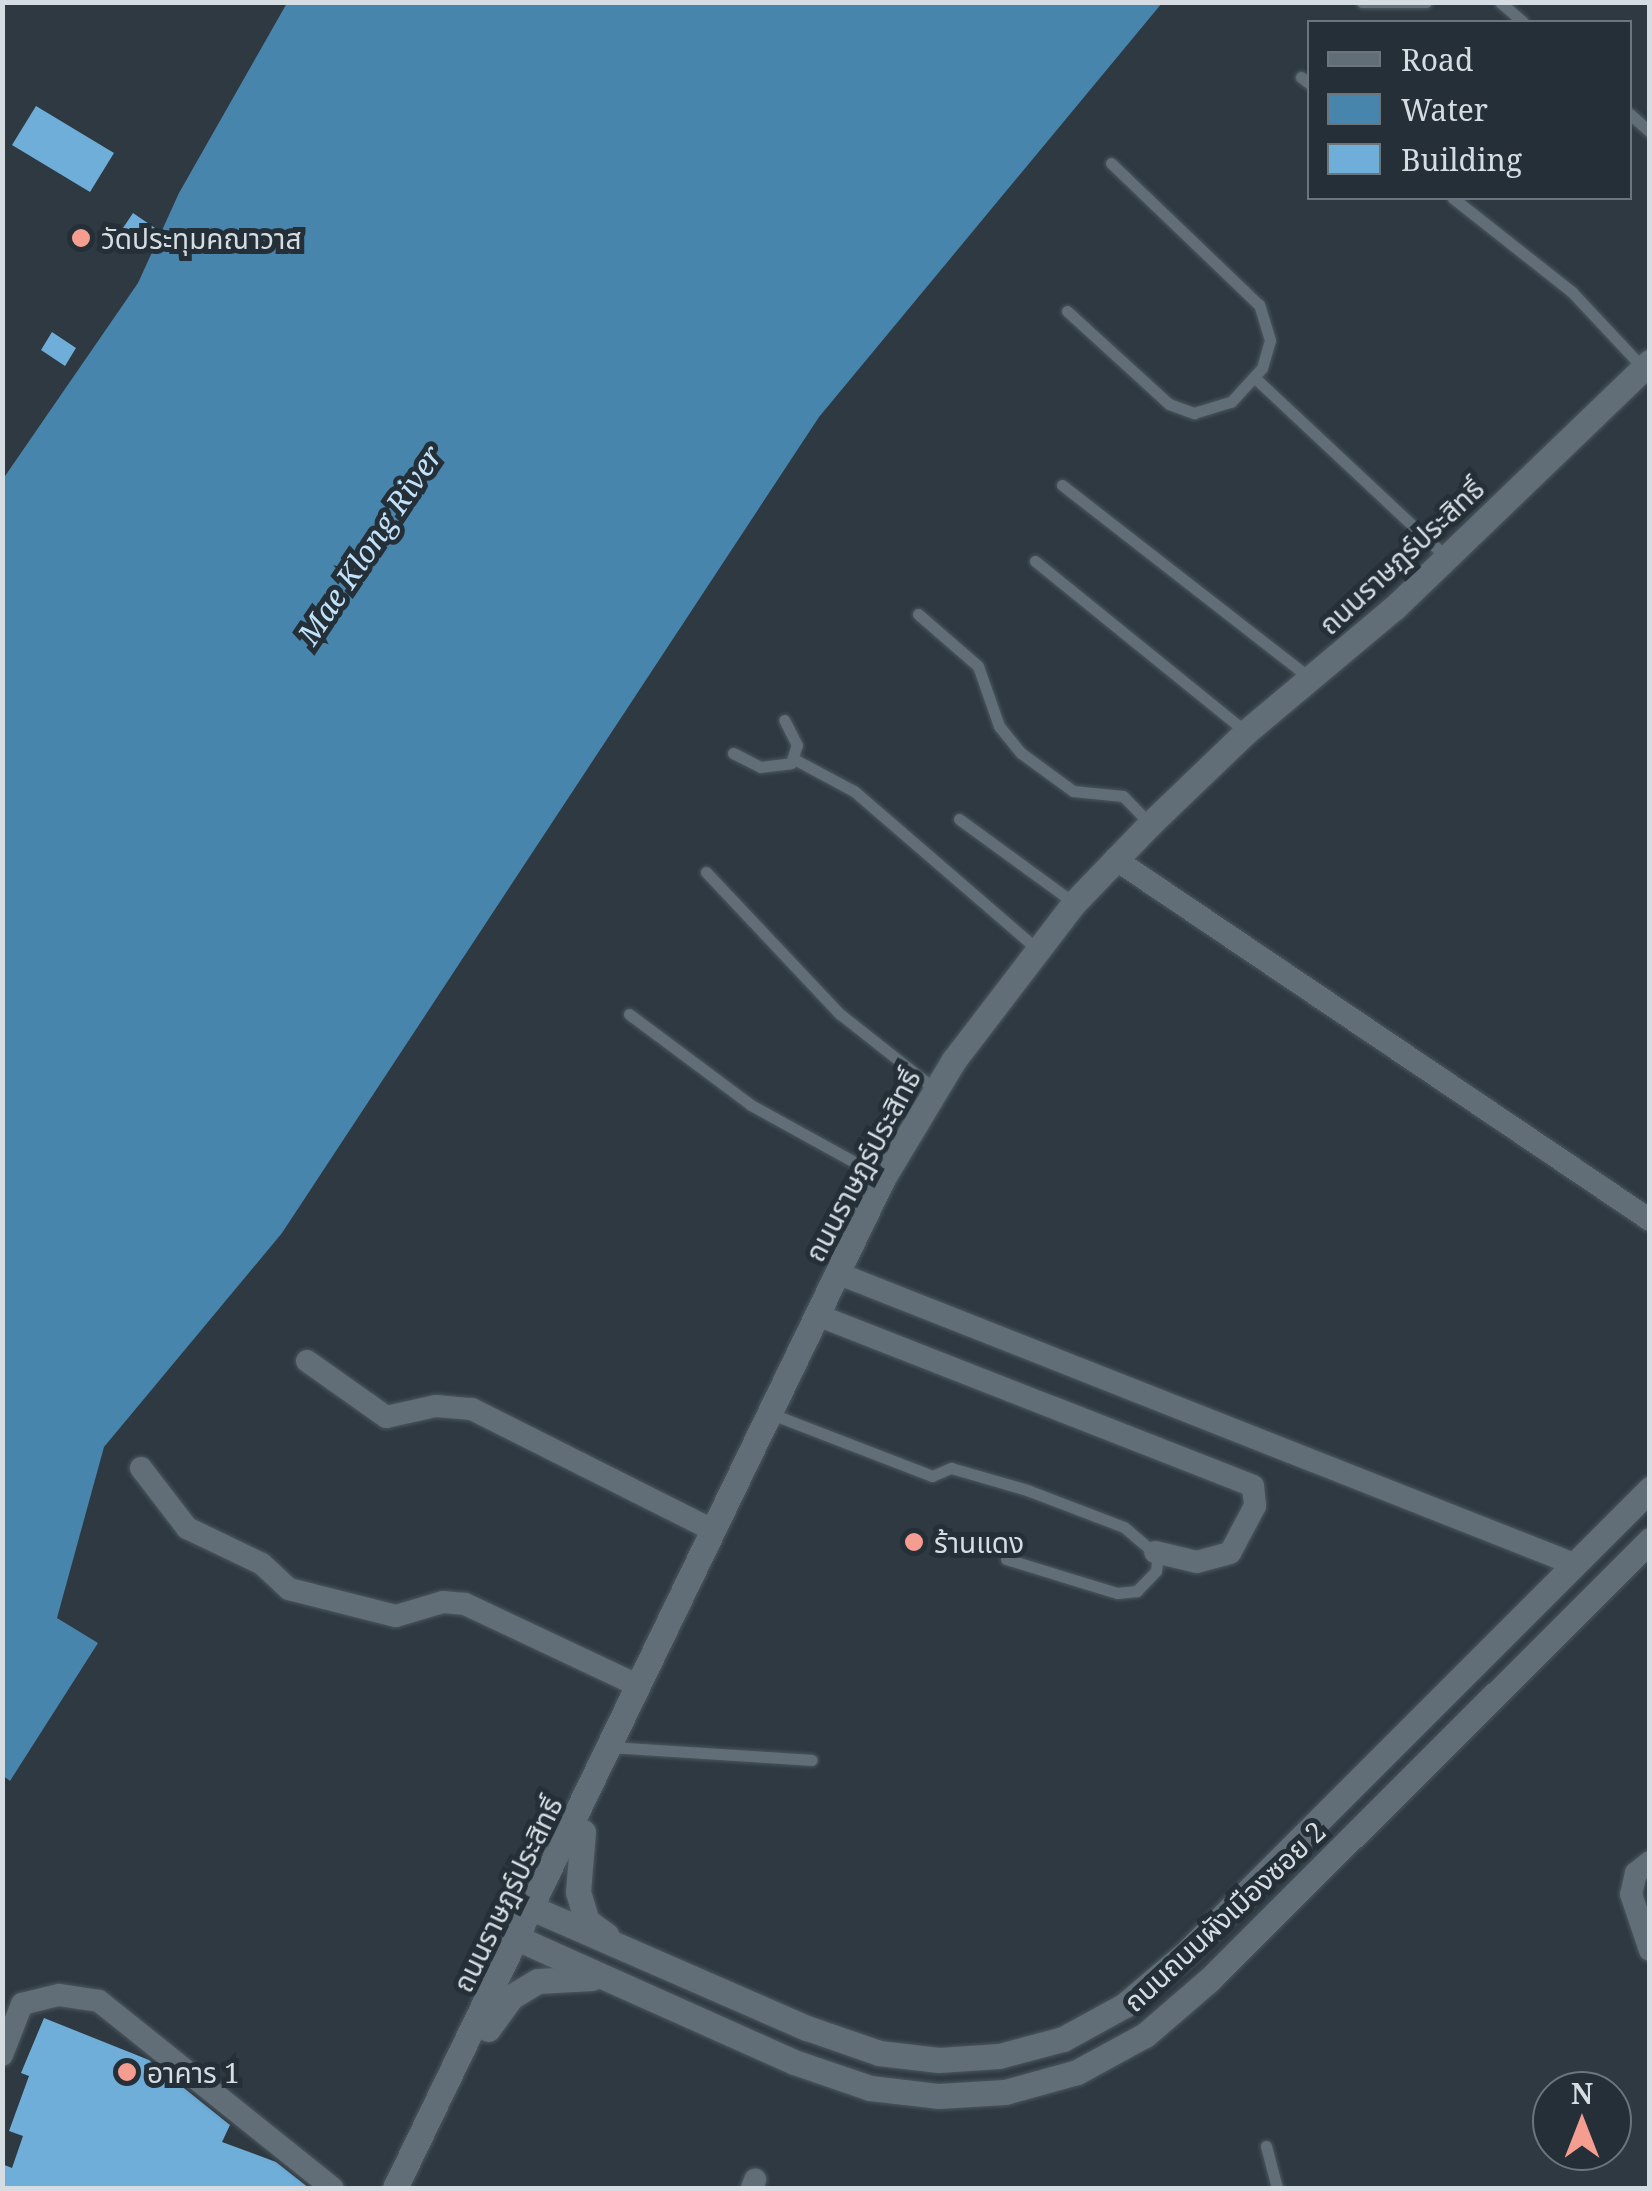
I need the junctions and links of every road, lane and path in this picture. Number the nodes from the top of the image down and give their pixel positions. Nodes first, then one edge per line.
1 (1362, 2) edge
2 (1426, 2) edge
3 (1500, 2) edge
4 (1521, 20) edge
5 (1111, 163) dead end
6 (1456, 200) edge
7 (1067, 311) dead end
8 (1646, 365) edge
9 (1254, 378) junction
10 (1062, 485) dead end
11 (1445, 556) junction
12 (1035, 561) dead end
13 (918, 614) dead end
14 (1311, 679) junction
15 (784, 720) dead end
16 (1246, 732) junction
17 (733, 753) dead end
18 (794, 759) junction
19 (959, 819) dead end
20 (1150, 824) junction
21 (1115, 859) junction
22 (706, 872) dead end
23 (1074, 903) junction
24 (1038, 950) junction
25 (628, 1014) dead end
26 (936, 1090) junction
27 (884, 1178) junction
28 (1650, 1220) edge
29 (837, 1273) junction
30 (816, 1315) junction
31 (307, 1361) dead end
32 (769, 1414) junction
33 (142, 1468) dead end
34 (1650, 1489) edge
35 (713, 1530) junction
36 (1650, 1540) edge
37 (1154, 1552) junction
38 (1006, 1559) dead end
39 (1568, 1570) junction
40 (1590, 1600) junction
41 (639, 1686) junction
42 (612, 1747) junction
43 (812, 1760) dead end
44 (1650, 1862) edge
45 (534, 1909) junction
46 (519, 1939) junction
47 (1650, 1950) edge
48 (641, 1956) junction
49 (626, 1987) junction
50 (2, 2055) edge
51 (442, 2096) junction
52 (1266, 2146) dead end
53 (332, 2188) edge
54 (394, 2188) edge
55 (1277, 2188) edge

1 - 2 lane
3 - 4 lane
5 - 9 lane
6 - 8 lane
7 - 9 lane
8 - 11 street, ถนนราษฎร์ประสิทธิ์
9 - 11 lane
10 - 14 lane
11 - 14 street, ถนนราษฎร์ประสิทธิ์
12 - 16 lane
13 - 20 lane
14 - 16 street, ถนนราษฎร์ประสิทธิ์
15 - 18 lane
16 - 20 street, ถนนราษฎร์ประสิทธิ์
17 - 18 lane
18 - 24 lane
19 - 23 lane
20 - 21 street, ถนนราษฎร์ประสิทธิ์
21 - 23 street, ถนนราษฎร์ประสิทธิ์
21 - 28 street
22 - 26 lane
23 - 24 street, ถนนราษฎร์ประสิทธิ์
24 - 26 street, ถนนราษฎร์ประสิทธิ์
25 - 27 lane
26 - 27 street, ถนนราษฎร์ประสิทธิ์
27 - 29 street, ถนนราษฎร์ประสิทธิ์
29 - 30 street, ถนนราษฎร์ประสิทธิ์
29 - 39 street
30 - 32 street, ถนนราษฎร์ประสิทธิ์
30 - 37 street
31 - 35 street
32 - 35 street, ถนนราษฎร์ประสิทธิ์
32 - 37 lane
33 - 41 street
34 - 39 street, ถนนถนนผังเมืองซอย 2
35 - 41 street, ถนนราษฎร์ประสิทธิ์
36 - 40 street, ถนนถนนผังเมืองซอย 2
37 - 38 lane
39 - 40 street
39 - 48 street, ถนนถนนผังเมืองซอย 2
40 - 49 street, ถนนถนนผังเมืองซอย 2
41 - 42 street, ถนนราษฎร์ประสิทธิ์
42 - 43 lane
42 - 45 street, ถนนราษฎร์ประสิทธิ์
42 - 48 street
44 - 47 street
45 - 46 street, ถนนราษฎร์ประสิทธิ์
45 - 48 street, ถนนถนนผังเมืองซอย 2
46 - 49 street, ถนนถนนผังเมืองซอย 2
46 - 51 street, ถนนราษฎร์ประสิทธิ์
49 - 51 street
50 - 53 street
51 - 54 street, ถนนราษฎร์ประสิทธิ์
52 - 55 lane

